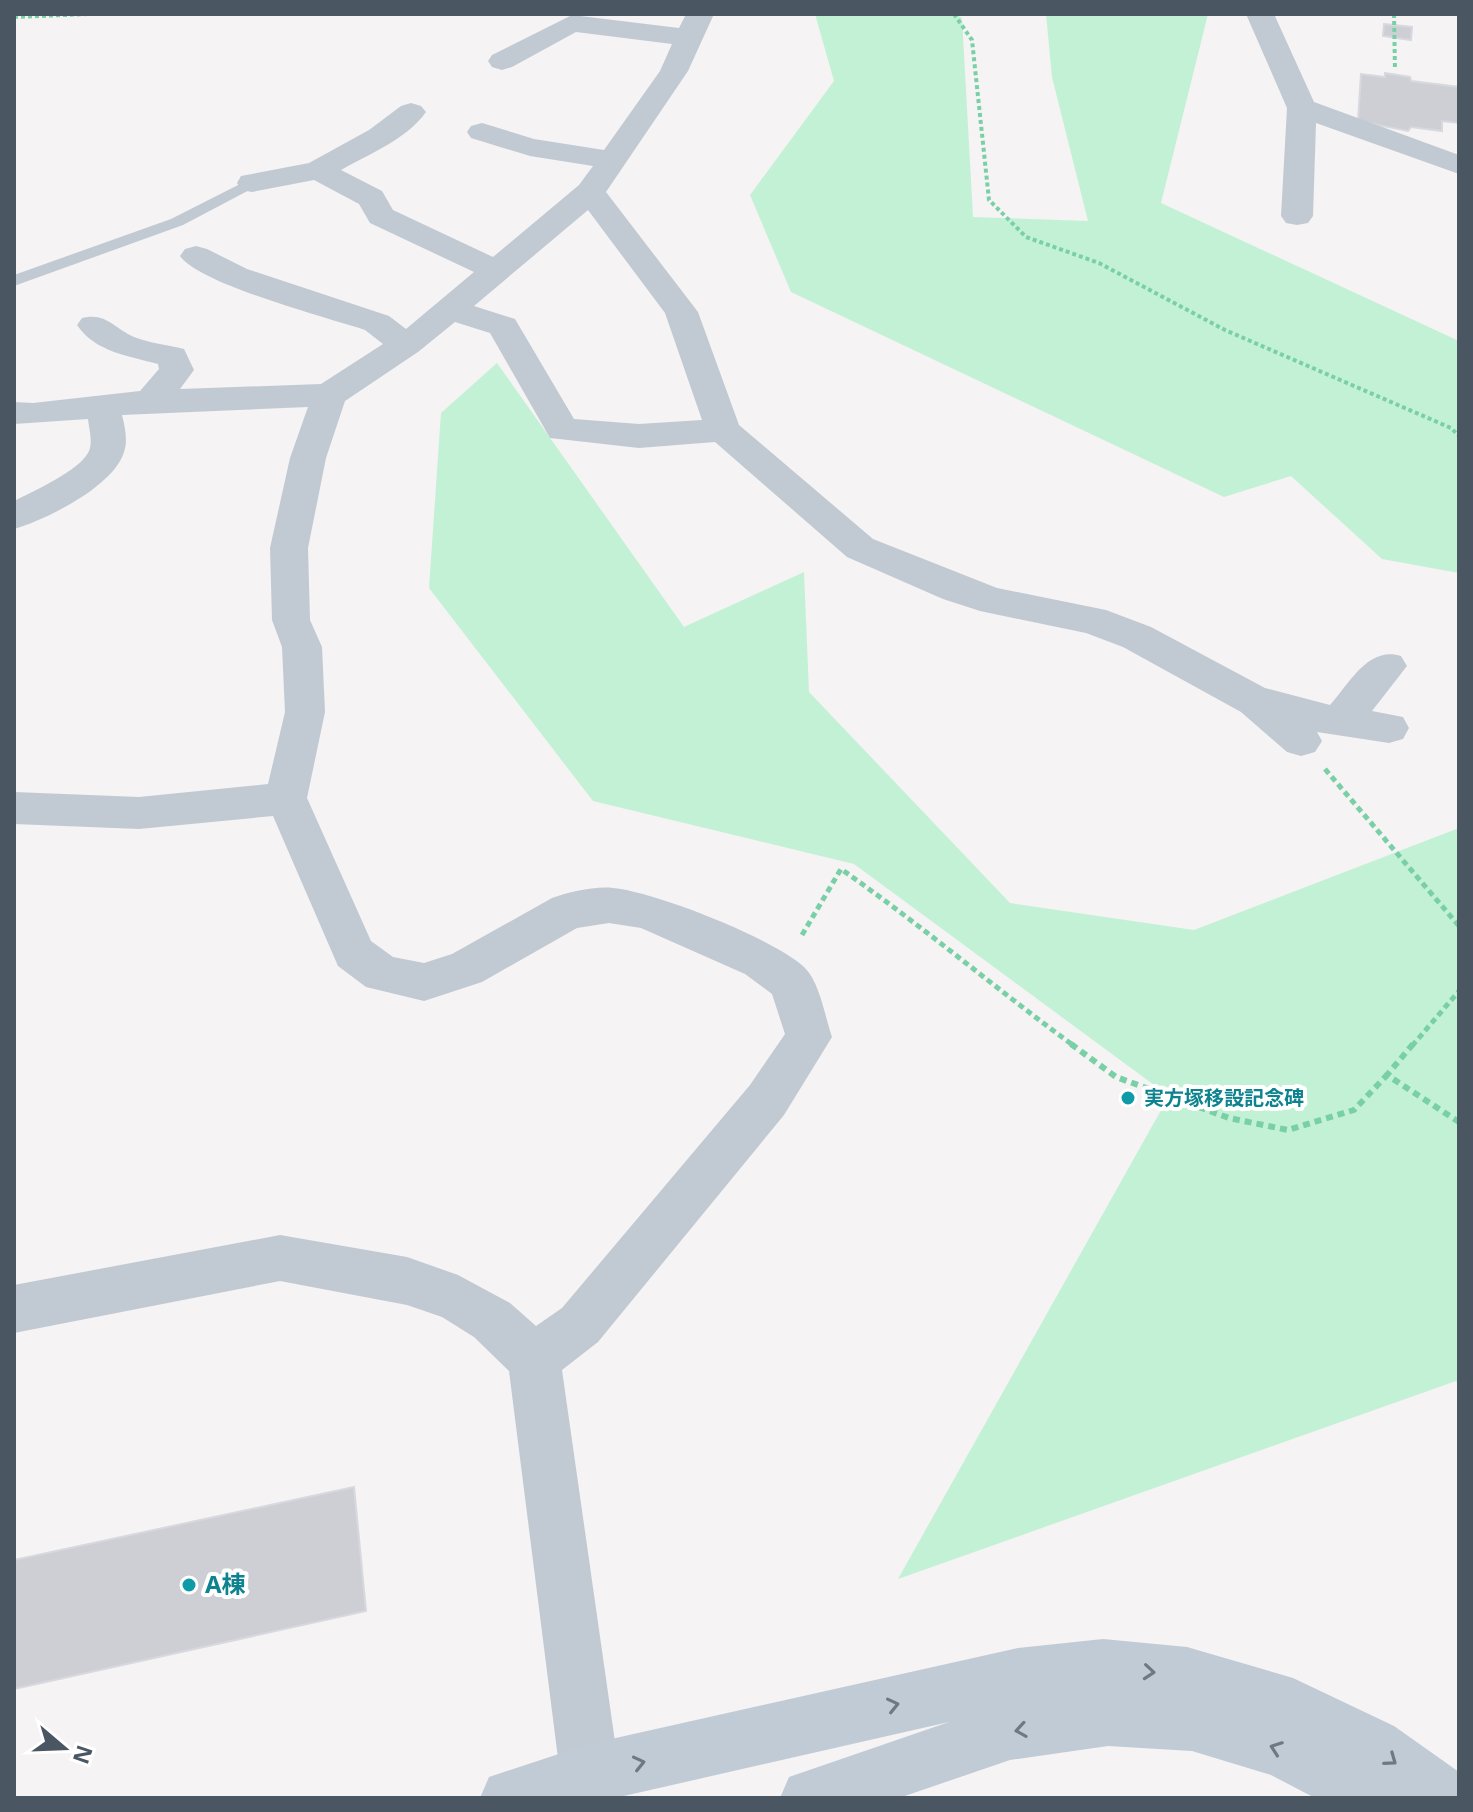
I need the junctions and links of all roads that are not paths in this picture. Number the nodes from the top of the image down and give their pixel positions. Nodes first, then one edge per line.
1 (1260, 14) edge
2 (694, 26) edge
3 (502, 61) dead end
4 (1302, 108) junction
5 (411, 112) dead end
6 (482, 132) dead end
7 (612, 160) junction
8 (1459, 165) edge
9 (318, 170) junction
10 (252, 183) joint
11 (590, 192) junction
12 (1297, 216) dead end
13 (196, 256) dead end
14 (497, 271) junction
15 (14, 281) edge
16 (452, 310) junction
17 (94, 325) dead end
18 (406, 345) junction
19 (329, 395) junction
20 (150, 401) junction
21 (103, 405) junction
22 (14, 413) edge
23 (723, 430) junction
24 (14, 516) edge
25 (1387, 666) dead end
26 (1255, 701) junction
27 (1340, 721) junction
28 (1389, 728) dead end
29 (1301, 741) road end
30 (286, 798) junction
31 (14, 808) edge
32 (14, 1309) edge
33 (534, 1359) junction
34 (591, 1786) edge
35 (510, 1798) edge
36 (810, 1798) edge
37 (1369, 1798) edge
38 (1444, 1798) edge

1 - 4 street
2 - 3 street
2 - 7 street
4 - 8 street
4 - 12 street
5 - 9 street
6 - 7 street
7 - 11 street
9 - 10 street
9 - 14 street
10 - 15 lane
11 - 14 street
11 - 23 street
13 - 18 street
14 - 16 street
16 - 18 street
16 - 23 street
17 - 20 street
18 - 19 street
19 - 20 street
19 - 30 street
20 - 21 street
21 - 22 street
21 - 24 street
23 - 26 street
25 - 27 street
26 - 27 street
26 - 29 street
27 - 28 street
30 - 31 street
30 - 33 street
32 - 33 street
33 - 34 street
34 - 35 street
34 -> 38 street
37 -> 36 street

